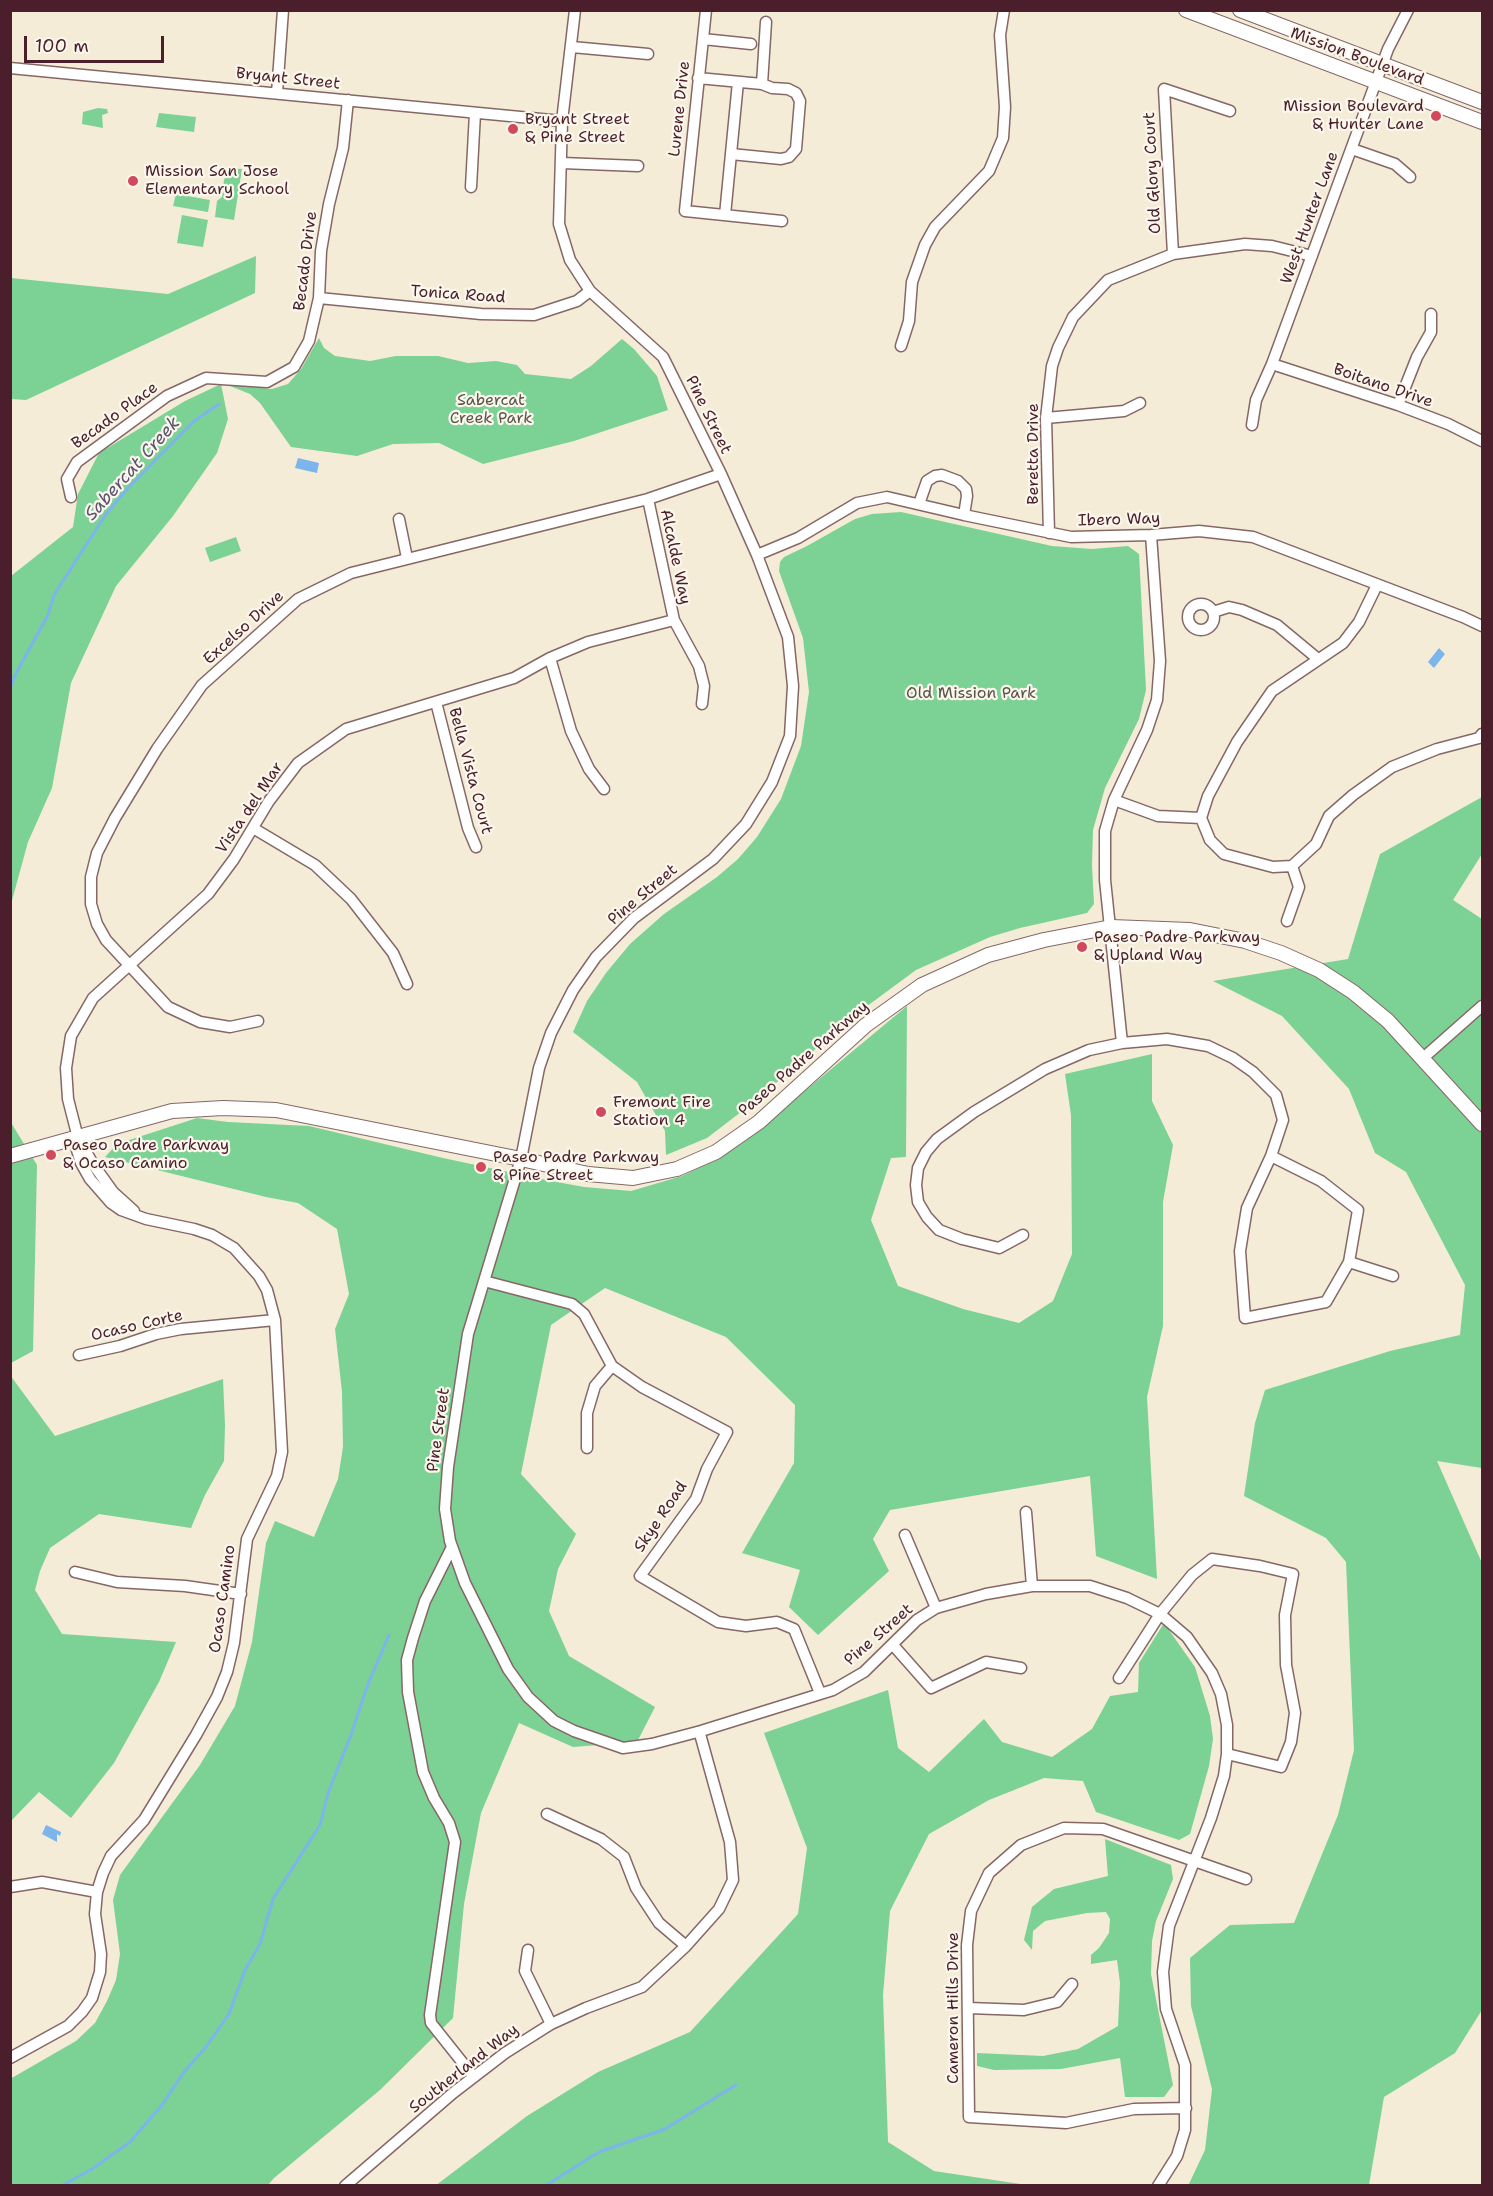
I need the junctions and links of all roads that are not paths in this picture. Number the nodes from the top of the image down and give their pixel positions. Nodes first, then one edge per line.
1 (283, 10) edge
2 (575, 10) edge
3 (706, 10) edge
4 (1004, 10) edge
5 (1186, 10) edge
6 (1240, 10) edge
7 (1408, 10) edge
8 (766, 22) dead end
9 (703, 39) junction
10 (751, 44) dead end
11 (572, 47) junction
12 (648, 54) dead end
13 (1383, 65) junction
14 (10, 68) edge
15 (698, 78) junction
16 (738, 82) junction
17 (1377, 82) junction
18 (762, 84) junction
19 (277, 93) junction
20 (348, 100) junction
21 (1482, 102) edge
22 (1230, 111) dead end
23 (475, 113) junction
24 (562, 121) junction
25 (1482, 122) edge
26 (1352, 148) junction
27 (731, 154) junction
28 (562, 163) junction
29 (638, 166) dead end
30 (1410, 177) dead end
31 (471, 187) dead end
32 (725, 215) junction
33 (782, 221) dead end
34 (1173, 254) junction
35 (1312, 256) junction
36 (590, 291) junction
37 (319, 298) junction
38 (1431, 314) dead end
39 (901, 346) dead end
40 (1272, 364) junction
41 (206, 378) joint
42 (1140, 403) dead end
43 (1398, 405) junction
44 (1046, 418) junction
45 (1252, 425) dead end
46 (1482, 441) edge
47 (721, 474) junction
48 (71, 497) dead end
49 (648, 499) junction
50 (919, 504) junction
51 (964, 516) junction
52 (399, 519) dead end
53 (1049, 533) junction
54 (1151, 535) junction
55 (756, 555) junction
56 (407, 558) junction
57 (1377, 585) junction
58 (1213, 612) dead end
59 (674, 620) junction
60 (1482, 626) edge
61 (550, 658) junction
62 (1318, 659) junction
63 (436, 702) junction
64 (702, 704) dead end
65 (1482, 734) edge
66 (604, 789) dead end
67 (1114, 800) junction
68 (1201, 818) junction
69 (253, 828) junction
70 (476, 847) dead end
71 (1292, 866) junction
72 (1287, 921) dead end
73 (1111, 927) junction
74 (129, 965) junction
75 (407, 984) dead end
76 (1482, 1006) edge
77 (258, 1021) dead end
78 (1122, 1043) junction
79 (1422, 1059) junction
80 (1482, 1124) edge
81 (78, 1137) junction
82 (10, 1156) edge
83 (1271, 1156) junction
84 (521, 1159) junction
85 (1023, 1235) dead end
86 (1349, 1262) junction
87 (1393, 1276) dead end
88 (484, 1281) junction
89 (274, 1320) junction
90 (79, 1355) dead end
91 (612, 1366) junction
92 (587, 1448) dead end
93 (1026, 1512) dead end
94 (905, 1535) dead end
95 (452, 1547) junction
96 (75, 1572) dead end
97 (1032, 1586) junction
98 (241, 1594) junction
99 (936, 1608) junction
100 (1160, 1614) junction
101 (893, 1645) junction
102 (1021, 1668) dead end
103 (1119, 1678) dead end
104 (820, 1693) junction
105 (701, 1731) junction
106 (1227, 1754) junction
107 (547, 1814) dead end
108 (1194, 1860) junction
109 (1246, 1879) dead end
110 (10, 1887) edge
111 (97, 1892) junction
112 (686, 1946) junction
113 (528, 1950) dead end
114 (1072, 1984) dead end
115 (968, 2008) junction
116 (551, 2024) junction
117 (10, 2058) edge
118 (474, 2077) junction
119 (1186, 2108) junction
120 (345, 2186) edge
121 (1158, 2186) edge

1 - 19 street
2 - 11 street, Pine Street
3 - 9 street, Lurene Drive
4 - 39 street
5 - 17 main road, Mission Boulevard
6 - 13 main road, Mission Boulevard
7 - 13 street, West Hunter Lane
8 - 18 street
9 - 10 street
9 - 15 street, Lurene Drive
11 - 12 street
11 - 24 street, Pine Street
13 - 17 street, West Hunter Lane
13 - 21 main road, Mission Boulevard
14 - 19 street, Bryant Street
15 - 16 street
15 - 32 street, Lurene Drive
16 - 18 street
16 - 27 street
17 - 25 main road, Mission Boulevard
17 - 26 street, West Hunter Lane
18 - 27 street
19 - 20 street, Bryant Street
20 - 23 street, Bryant Street
20 - 37 street, Becado Drive
22 - 34 street, Old Glory Court
23 - 24 street, Bryant Street
23 - 31 street
24 - 28 street, Pine Street
26 - 30 street
26 - 35 street, West Hunter Lane
27 - 32 street
28 - 29 street
28 - 36 street, Pine Street
32 - 33 street
34 - 35 street, Beretta Drive
34 - 44 street, Beretta Drive
35 - 40 street, West Hunter Lane
36 - 37 street, Tonica Road
36 - 47 street, Pine Street
37 - 41 street, Becado Drive
38 - 43 street
40 - 43 street, Boitano Drive
40 - 45 street, West Hunter Lane
41 - 48 street, Becado Place
42 - 44 street
43 - 46 street, Boitano Drive
44 - 53 street, Beretta Drive
47 - 49 street, Excelso Drive
47 - 55 street, Pine Street
49 - 56 street, Excelso Drive
49 - 59 street, Alcalde Way
50 - 51 street, Ibero Way
50 - 51 street
50 - 55 street, Ibero Way
51 - 53 street, Ibero Way
52 - 56 street
53 - 54 street, Ibero Way
54 - 57 street, Ibero Way
54 - 67 street
55 - 84 street, Pine Street
56 - 74 street, Excelso Drive
57 - 60 street, Ibero Way
57 - 62 street
58 - 62 street
59 - 61 street, Vista del Mar
59 - 64 street, Alcalde Way
61 - 63 street, Vista del Mar
61 - 66 street
62 - 68 street
63 - 69 street, Vista del Mar
63 - 70 street, Bella Vista Court
65 - 71 street
67 - 68 street
67 - 73 street
68 - 71 street
69 - 74 street, Vista del Mar
69 - 75 street
71 - 72 street
73 - 78 street
73 - 79 main road, Paseo Padre Parkway
73 - 84 main road, Paseo Padre Parkway
74 - 77 street, Excelso Drive
74 - 81 street, Vista del Mar
76 - 79 street
78 - 83 street
78 - 85 street
79 - 80 main road, Paseo Padre Parkway
81 - 82 main road, Paseo Padre Parkway
81 - 84 main road, Paseo Padre Parkway
81 - 89 street, Ocaso Camino
83 - 86 street
83 - 86 street
84 - 88 street, Pine Street
86 - 87 street
88 - 91 street, Skye Road
88 - 95 street, Pine Street
89 - 90 street, Ocaso Corte
89 - 98 street, Ocaso Camino
91 - 92 street
91 - 104 street, Skye Road
93 - 97 street
94 - 99 street
95 - 105 street, Pine Street
95 - 118 street
96 - 98 street
97 - 99 street, Pine Street
97 - 100 street, Pine Street
98 - 111 street, Ocaso Camino
99 - 101 street, Pine Street
100 - 103 street
100 - 106 street, Pine Street
100 - 106 street
101 - 102 street
101 - 104 street, Pine Street
104 - 105 street, Pine Street
105 - 112 street, Southerland Way
106 - 108 street, Pine Street
107 - 112 street
108 - 109 street, Cameron Hills Drive
108 - 115 street, Cameron Hills Drive
108 - 119 street, Pine Street
110 - 111 street
111 - 117 street, Ocaso Camino
112 - 116 street, Southerland Way
113 - 116 street
114 - 115 street
115 - 119 street, Cameron Hills Drive
116 - 118 street, Southerland Way
118 - 120 street, Southerland Way
119 - 121 street, Pine Street

